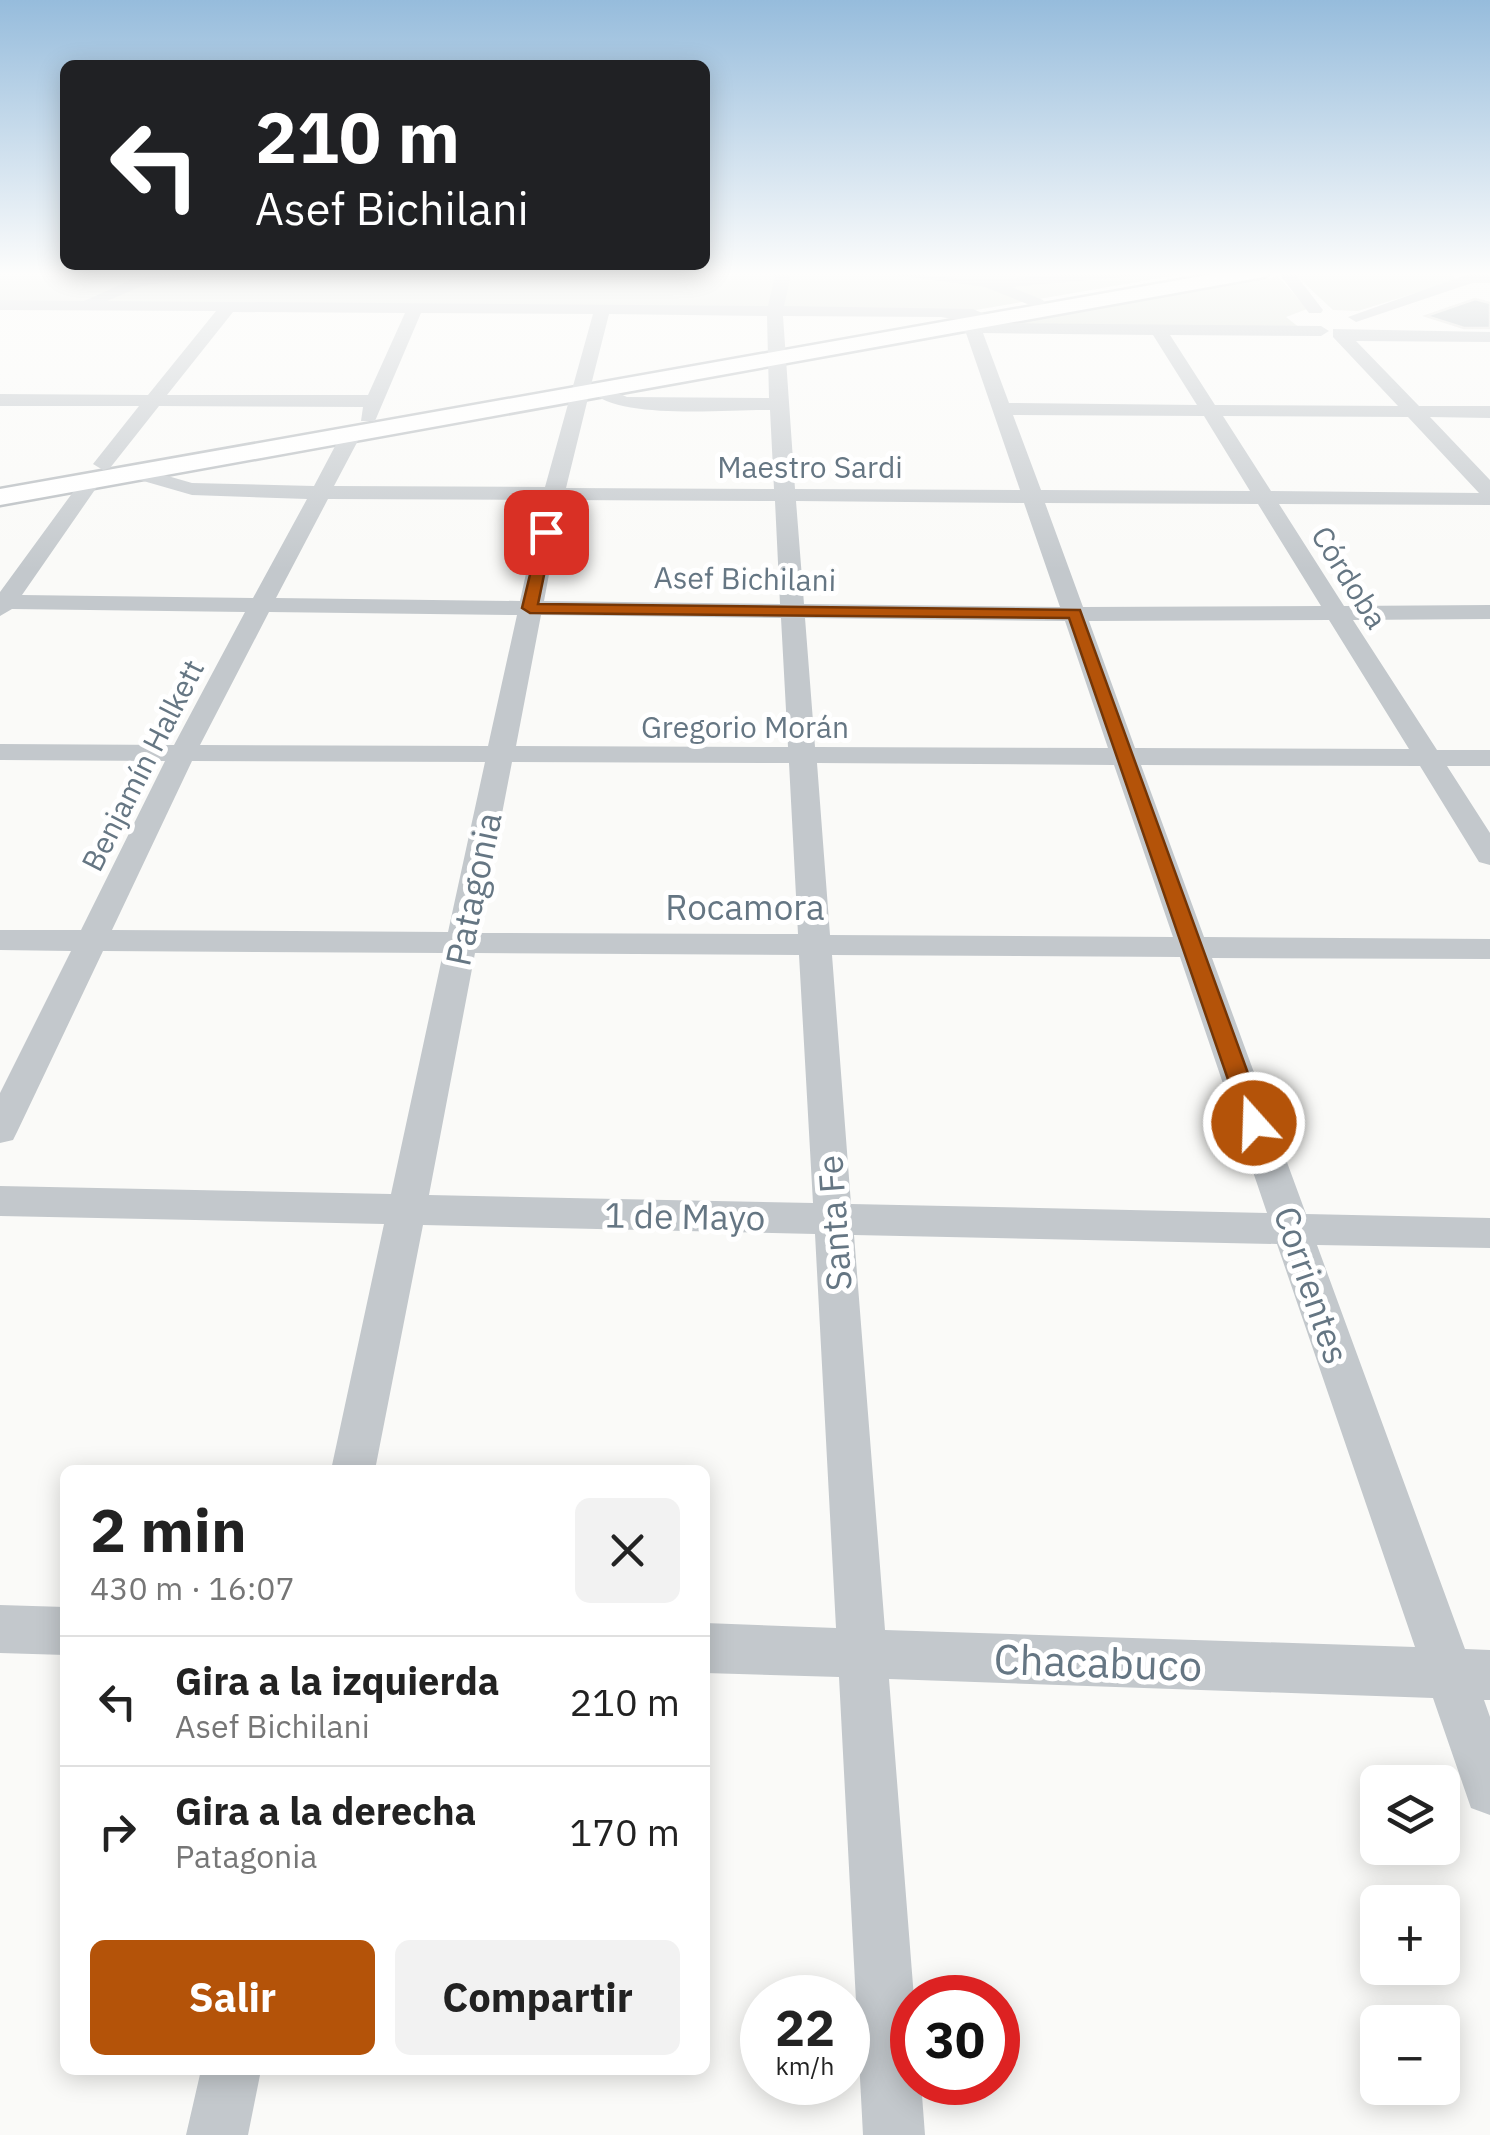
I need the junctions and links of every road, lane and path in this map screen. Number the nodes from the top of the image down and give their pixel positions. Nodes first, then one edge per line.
1 (180, 371) edge
2 (387, 371) edge
3 (590, 371) edge
4 (650, 371) edge
5 (778, 371) edge
6 (987, 371) edge
7 (1184, 371) edge
8 (1373, 371) edge
9 (587, 388) junction
10 (0, 400) edge
11 (158, 400) junction
12 (779, 404) junction
13 (1002, 409) junction
14 (1209, 410) junction
15 (1415, 411) junction
16 (1490, 412) edge
17 (365, 417) junction
18 (97, 472) junction
19 (133, 472) junction
20 (0, 482) edge
21 (321, 492) junction
22 (554, 493) junction
23 (1490, 495) edge
24 (785, 496) junction
25 (0, 497) edge
26 (1034, 498) junction
27 (1264, 498) junction
28 (2, 604) edge
29 (260, 606) junction
30 (530, 608) junction
31 (792, 611) junction
32 (1490, 612) edge
33 (1337, 613) junction
34 (1075, 614) junction
35 (0, 752) edge
36 (182, 754) junction
37 (500, 756) junction
38 (802, 758) junction
39 (1428, 758) junction
40 (1490, 758) edge
41 (1127, 760) junction
42 (1490, 856) edge
43 (0, 940) edge
44 (91, 941) junction
45 (462, 943) junction
46 (816, 945) junction
47 (1192, 947) junction
48 (1490, 949) edge
49 (0, 1130) edge
50 (0, 1201) edge
51 (406, 1210) junction
52 (833, 1219) junction
53 (1292, 1228) junction
54 (1490, 1233) edge
55 (354, 1465) edge
56 (0, 1629) edge
57 (60, 1631) edge
58 (710, 1648) edge
59 (862, 1653) junction
60 (1470, 1675) edge
61 (1490, 1789) edge
62 (229, 2075) edge
63 (217, 2135) edge
64 (894, 2135) edge

1 - 11 street
2 - 17 street, Benjamín Halkett
3 - 9 street, Patagonia
4 - 9 main road
5 - 12 street, Santa Fe
6 - 13 street, Corrientes
7 - 14 street, Córdoba
8 - 15 street
9 - 12 street
9 - 17 main road
9 - 22 street, Patagonia
10 - 11 street
11 - 17 street
11 - 18 street
12 - 24 street, Santa Fe
13 - 14 street
13 - 26 street, Corrientes
14 - 15 street
14 - 27 street, Córdoba
15 - 16 street
15 - 23 street
17 - 18 main road
17 - 19 main road
17 - 21 street, Benjamín Halkett
18 - 19 main road
18 - 20 main road
18 - 25 main road
18 - 28 street
19 - 21 street, Maestro Sardi
21 - 22 street, Maestro Sardi
21 - 29 street, Benjamín Halkett
22 - 24 street, Maestro Sardi
22 - 30 street, Patagonia
23 - 27 street, Maestro Sardi
24 - 26 street, Maestro Sardi
24 - 31 street, Santa Fe
26 - 27 street, Maestro Sardi
26 - 34 street, Corrientes
27 - 33 street, Córdoba
28 - 29 street, Asef Bichilani
29 - 30 street, Asef Bichilani
29 - 36 street, Benjamín Halkett
30 - 31 street, Asef Bichilani
30 - 37 street, Patagonia
31 - 34 street, Asef Bichilani
31 - 38 street, Santa Fe
32 - 33 street, Asef Bichilani
33 - 34 street, Asef Bichilani
33 - 39 street, Córdoba
34 - 41 street, Corrientes
35 - 36 street, Gregorio Morán
36 - 37 street, Gregorio Morán
36 - 44 street, Benjamín Halkett
37 - 38 street, Gregorio Morán
37 - 45 street, Patagonia
38 - 41 street, Gregorio Morán
38 - 46 street, Santa Fe
39 - 40 street, Gregorio Morán
39 - 41 street, Gregorio Morán
39 - 42 street, Córdoba
41 - 47 street, Corrientes
43 - 44 street, Rocamora
44 - 45 street, Rocamora
44 - 49 street, Benjamín Halkett
45 - 46 street, Rocamora
45 - 51 street, Patagonia
46 - 47 street, Rocamora
46 - 52 street, Santa Fe
47 - 48 street, Rocamora
47 - 53 street, Corrientes
50 - 51 street, 1 de Mayo
51 - 52 street, 1 de Mayo
51 - 55 street, Patagonia
52 - 53 street, 1 de Mayo
52 - 59 street, Santa Fe
53 - 54 street, 1 de Mayo
53 - 60 street, Corrientes
56 - 57 street
58 - 59 street, Chacabuco
59 - 60 street, Chacabuco
59 - 64 street, Santa Fe
60 - 61 street, Corrientes
62 - 63 street

